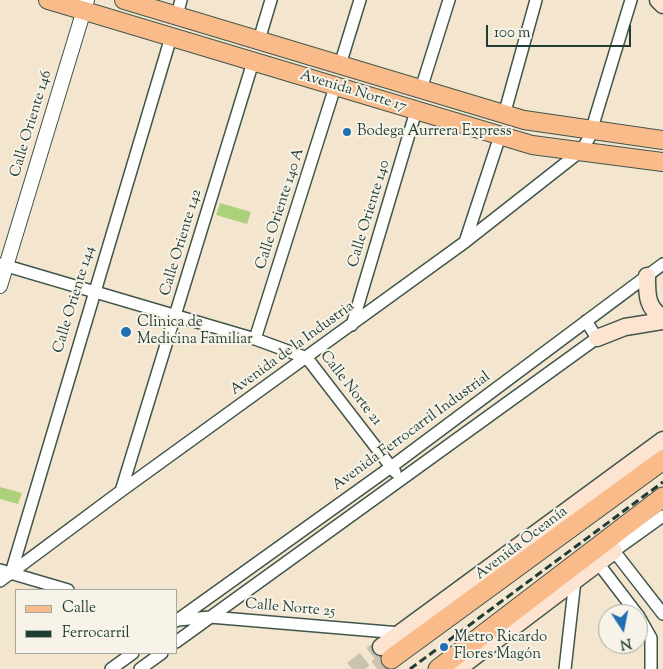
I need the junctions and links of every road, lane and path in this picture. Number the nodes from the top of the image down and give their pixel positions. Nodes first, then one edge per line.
1 (48, 0) edge
2 (124, 0) edge
3 (271, 0) edge
4 (360, 0) edge
5 (449, 0) edge
6 (536, 0) edge
7 (631, 0) edge
8 (658, 0) edge
9 (85, 5) edge
10 (663, 5) edge
11 (179, 8) edge
12 (171, 37) junction
13 (259, 40) junction
14 (253, 62) junction
15 (340, 65) junction
16 (335, 87) junction
17 (421, 89) junction
18 (416, 112) junction
19 (504, 115) junction
20 (592, 130) junction
21 (500, 136) junction
22 (663, 140) edge
23 (582, 151) junction
24 (663, 162) edge
25 (465, 242) junction
26 (663, 264) edge
27 (3, 265) edge
28 (647, 276) junction
29 (0, 286) edge
30 (93, 292) junction
31 (175, 316) junction
32 (663, 317) edge
33 (586, 321) junction
34 (663, 322) edge
35 (352, 325) junction
36 (597, 338) junction
37 (255, 339) junction
38 (307, 358) junction
39 (663, 440) edge
40 (663, 460) edge
41 (392, 467) junction
42 (401, 480) junction
43 (121, 491) junction
44 (663, 498) edge
45 (663, 516) edge
46 (614, 551) junction
47 (598, 563) junction
48 (5, 571) edge
49 (575, 580) junction
50 (0, 581) edge
51 (65, 589) edge
52 (474, 598) junction
53 (630, 604) edge
54 (433, 610) junction
55 (663, 614) edge
56 (210, 617) junction
57 (178, 619) edge
58 (178, 620) edge
59 (648, 632) edge
60 (400, 634) junction
61 (178, 641) edge
62 (386, 653) joint
63 (132, 654) edge
64 (161, 654) edge
65 (478, 661) edge
66 (111, 669) edge
67 (140, 669) edge
68 (438, 669) edge
69 (458, 669) edge
70 (565, 669) edge
71 (651, 669) edge

1 - 9 main road, Avenida Norte 17
2 - 11 main road, Avenida Norte 17
3 - 13 street
4 - 15 street
5 - 17 street
6 - 19 street
7 - 20 street, Avenida de la Industria
8 - 10 main road
9 - 12 main road, Avenida Norte 17
9 - 27 street, Calle Oriente 146
11 - 13 main road, Avenida Norte 17
12 - 14 main road, Avenida Norte 17
12 - 30 street, Calle Oriente 144
13 - 15 main road, Avenida Norte 17
14 - 16 main road, Avenida Norte 17
14 - 31 street, Calle Oriente 142
15 - 17 main road, Avenida Norte 17
16 - 18 main road, Avenida Norte 17
16 - 37 street, Calle Oriente 140 A
17 - 19 main road, Avenida Norte 17
18 - 21 main road, Avenida Norte 17
18 - 35 street, Calle Oriente 140
19 - 20 main road, Avenida Norte 17
20 - 22 main road, Avenida Norte 17
20 - 23 street, Avenida de la Industria
21 - 23 main road, Avenida Norte 17
21 - 25 street
23 - 24 main road, Avenida Norte 17
23 - 25 street, Avenida de la Industria
25 - 35 street, Avenida de la Industria
26 - 28 street, Avenida Ferrocarril Industrial
27 - 29 street, Calle Oriente 146
27 - 30 street, Calle Norte 21
28 - 32 main road
28 - 33 street, Avenida Ferrocarril Industrial
30 - 31 street, Calle Norte 21
30 - 48 street, Calle Oriente 144
31 - 37 street, Calle Norte 21
31 - 43 street, Calle Oriente 142
33 - 36 street
33 - 41 street, Avenida Ferrocarril Industrial
34 - 36 main road
35 - 38 street, Avenida de la Industria
36 - 42 street
37 - 38 street, Calle Norte 21
38 - 41 street, Calle Norte 21
38 - 43 street, Avenida de la Industria
39 - 54 main road, Avenida Oceanía
40 - 52 highway, Avenida Oceanía
41 - 42 street, Calle Norte 21
41 - 57 street, Avenida Ferrocarril Industrial
42 - 56 street
43 - 48 street, Avenida de la Industria
44 - 46 highway
44 - 68 highway
45 - 46 street
46 - 47 main road
46 - 55 street
47 - 49 main road
47 - 53 street
48 - 50 street, Avenida de la Industria
48 - 51 street
49 - 65 main road
49 - 70 street
52 - 54 highway
52 - 62 highway, Avenida Oceanía
54 - 60 main road, Avenida Oceanía
56 - 58 street, Calle Norte 25
56 - 60 street, Calle Norte 25
56 - 61 street
59 - 71 street
60 - 62 main road, Avenida Oceanía
63 - 66 street
64 - 67 street
65 - 69 main road

